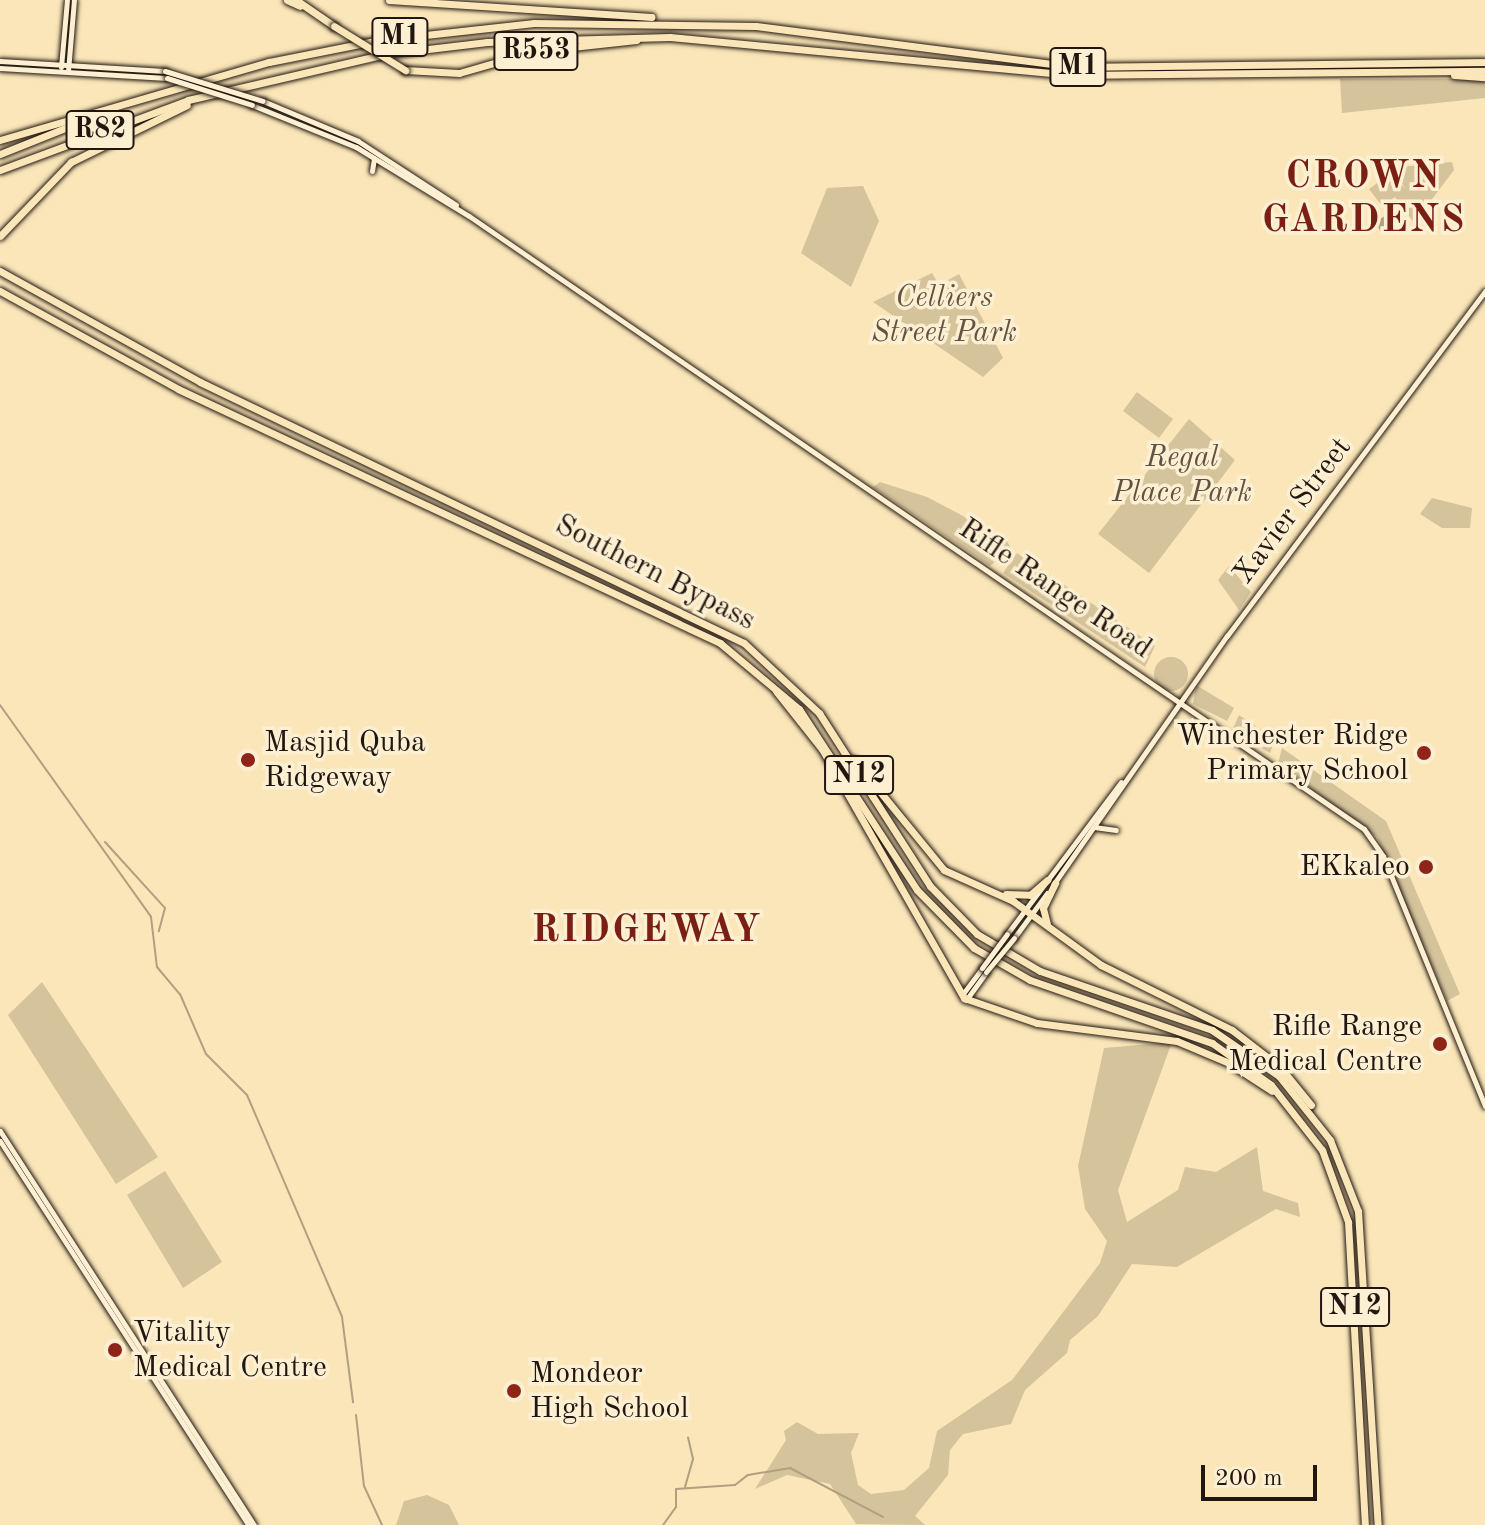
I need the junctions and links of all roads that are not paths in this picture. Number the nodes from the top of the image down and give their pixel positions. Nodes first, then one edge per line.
1 (67, 0) edge
2 (74, 0) edge
3 (287, 0) edge
4 (296, 0) edge
5 (389, 0) edge
6 (320, 17) junction
7 (675, 20) junction
8 (670, 37) junction
9 (70, 48) junction
10 (63, 51) junction
11 (0, 61) edge
12 (1485, 62) edge
13 (50, 63) junction
14 (78, 65) junction
15 (65, 67) junction
16 (0, 68) edge
17 (1436, 71) junction
18 (1485, 71) edge
19 (166, 75) junction
20 (1485, 77) edge
21 (204, 97) junction
22 (133, 102) junction
23 (0, 140) edge
24 (0, 154) edge
25 (374, 158) junction
26 (0, 170) edge
27 (372, 171) dead end
28 (469, 216) junction
29 (0, 236) edge
30 (0, 271) edge
31 (0, 291) edge
32 (1485, 291) edge
33 (750, 663) junction
34 (1181, 702) junction
35 (835, 737) junction
36 (1140, 760) junction
37 (1116, 830) dead end
38 (1089, 832) junction
39 (1051, 882) junction
40 (977, 887) junction
41 (1028, 912) junction
42 (1049, 928) junction
43 (964, 998) junction
44 (1290, 1104) junction
45 (1485, 1106) edge
46 (1318, 1121) junction
47 (0, 1131) edge
48 (0, 1141) edge
49 (22, 1170) junction
50 (175, 1407) junction
51 (248, 1525) edge
52 (254, 1525) edge
53 (1365, 1525) edge
54 (1378, 1525) edge

1 - 10 main road
2 - 9 main road
3 - 6 highway
4 - 6 highway, R553
5 - 7 highway, R553
6 - 8 highway, R553, bridge
7 - 12 highway, M1
7 - 22 highway, M1
8 - 17 highway, M1
8 - 21 highway, M1
9 - 14 main road
9 - 15 main road
10 - 13 main road
10 - 15 main road
11 - 13 main road, Rifle Range Road
13 - 15 main road, Rifle Range Road
14 - 15 main road, Rifle Range Road
14 - 19 main road, Rifle Range Road
15 - 16 main road, Rifle Range Road
15 - 19 main road, Rifle Range Road
17 - 18 highway, M1
17 - 20 highway
19 - 25 main road, Rifle Range Road, bridge
19 - 28 main road, Rifle Range Road, bridge
21 - 26 highway, R82
21 - 29 highway
22 - 23 highway
22 - 24 highway, R82
25 - 27 main road
25 - 28 main road, Rifle Range Road
28 - 34 main road, Rifle Range Road
30 - 35 highway, Southern Bypass / N12
31 - 33 highway, Southern Bypass / N12
32 - 34 main road, Xavier Street
33 - 43 highway
33 - 44 highway, Southern Bypass / N12
34 - 36 main road, Xavier Street
34 - 45 main road, Rifle Range Road
35 - 40 highway
35 - 46 highway, Southern Bypass / N12
36 - 38 main road, Xavier Street
36 - 39 main road, Xavier Street
37 - 38 main road
38 - 39 main road, Xavier Street
39 - 40 highway
39 - 41 main road, Xavier Street
39 - 42 highway
40 - 41 highway
41 - 42 highway
41 - 43 main road, Xavier Street, bridge
42 - 46 highway
43 - 44 highway
44 - 53 highway, Southern Bypass / N12
46 - 54 highway, Southern Bypass / N12
47 - 49 main road
48 - 49 main road
49 - 50 main road
50 - 51 main road
50 - 52 main road

